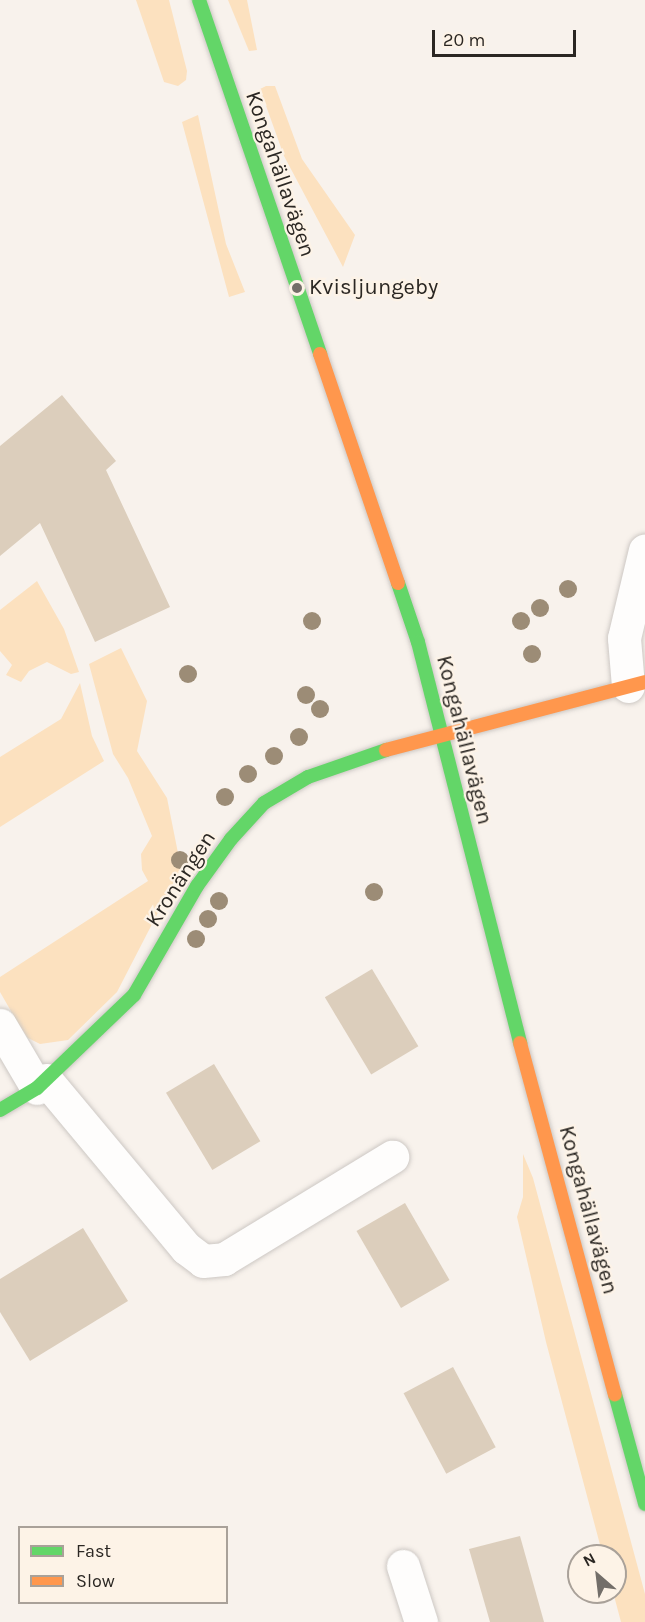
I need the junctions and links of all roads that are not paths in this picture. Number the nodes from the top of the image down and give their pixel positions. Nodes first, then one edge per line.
1 (199, 0) edge
2 (645, 550) edge
3 (636, 684) edge
4 (441, 733) junction
5 (0, 1025) edge
6 (42, 1084) junction
7 (0, 1110) edge
8 (392, 1157) dead end
9 (645, 1504) edge
10 (403, 1566) dead end
11 (421, 1622) edge

1 - 4 street, Kongahällavägen
2 - 3 street
3 - 4 street, Kronängen
4 - 6 street, Kronängen
4 - 9 street, Kongahällavägen
5 - 6 street
6 - 7 street, Kronängen
6 - 8 street
10 - 11 street

